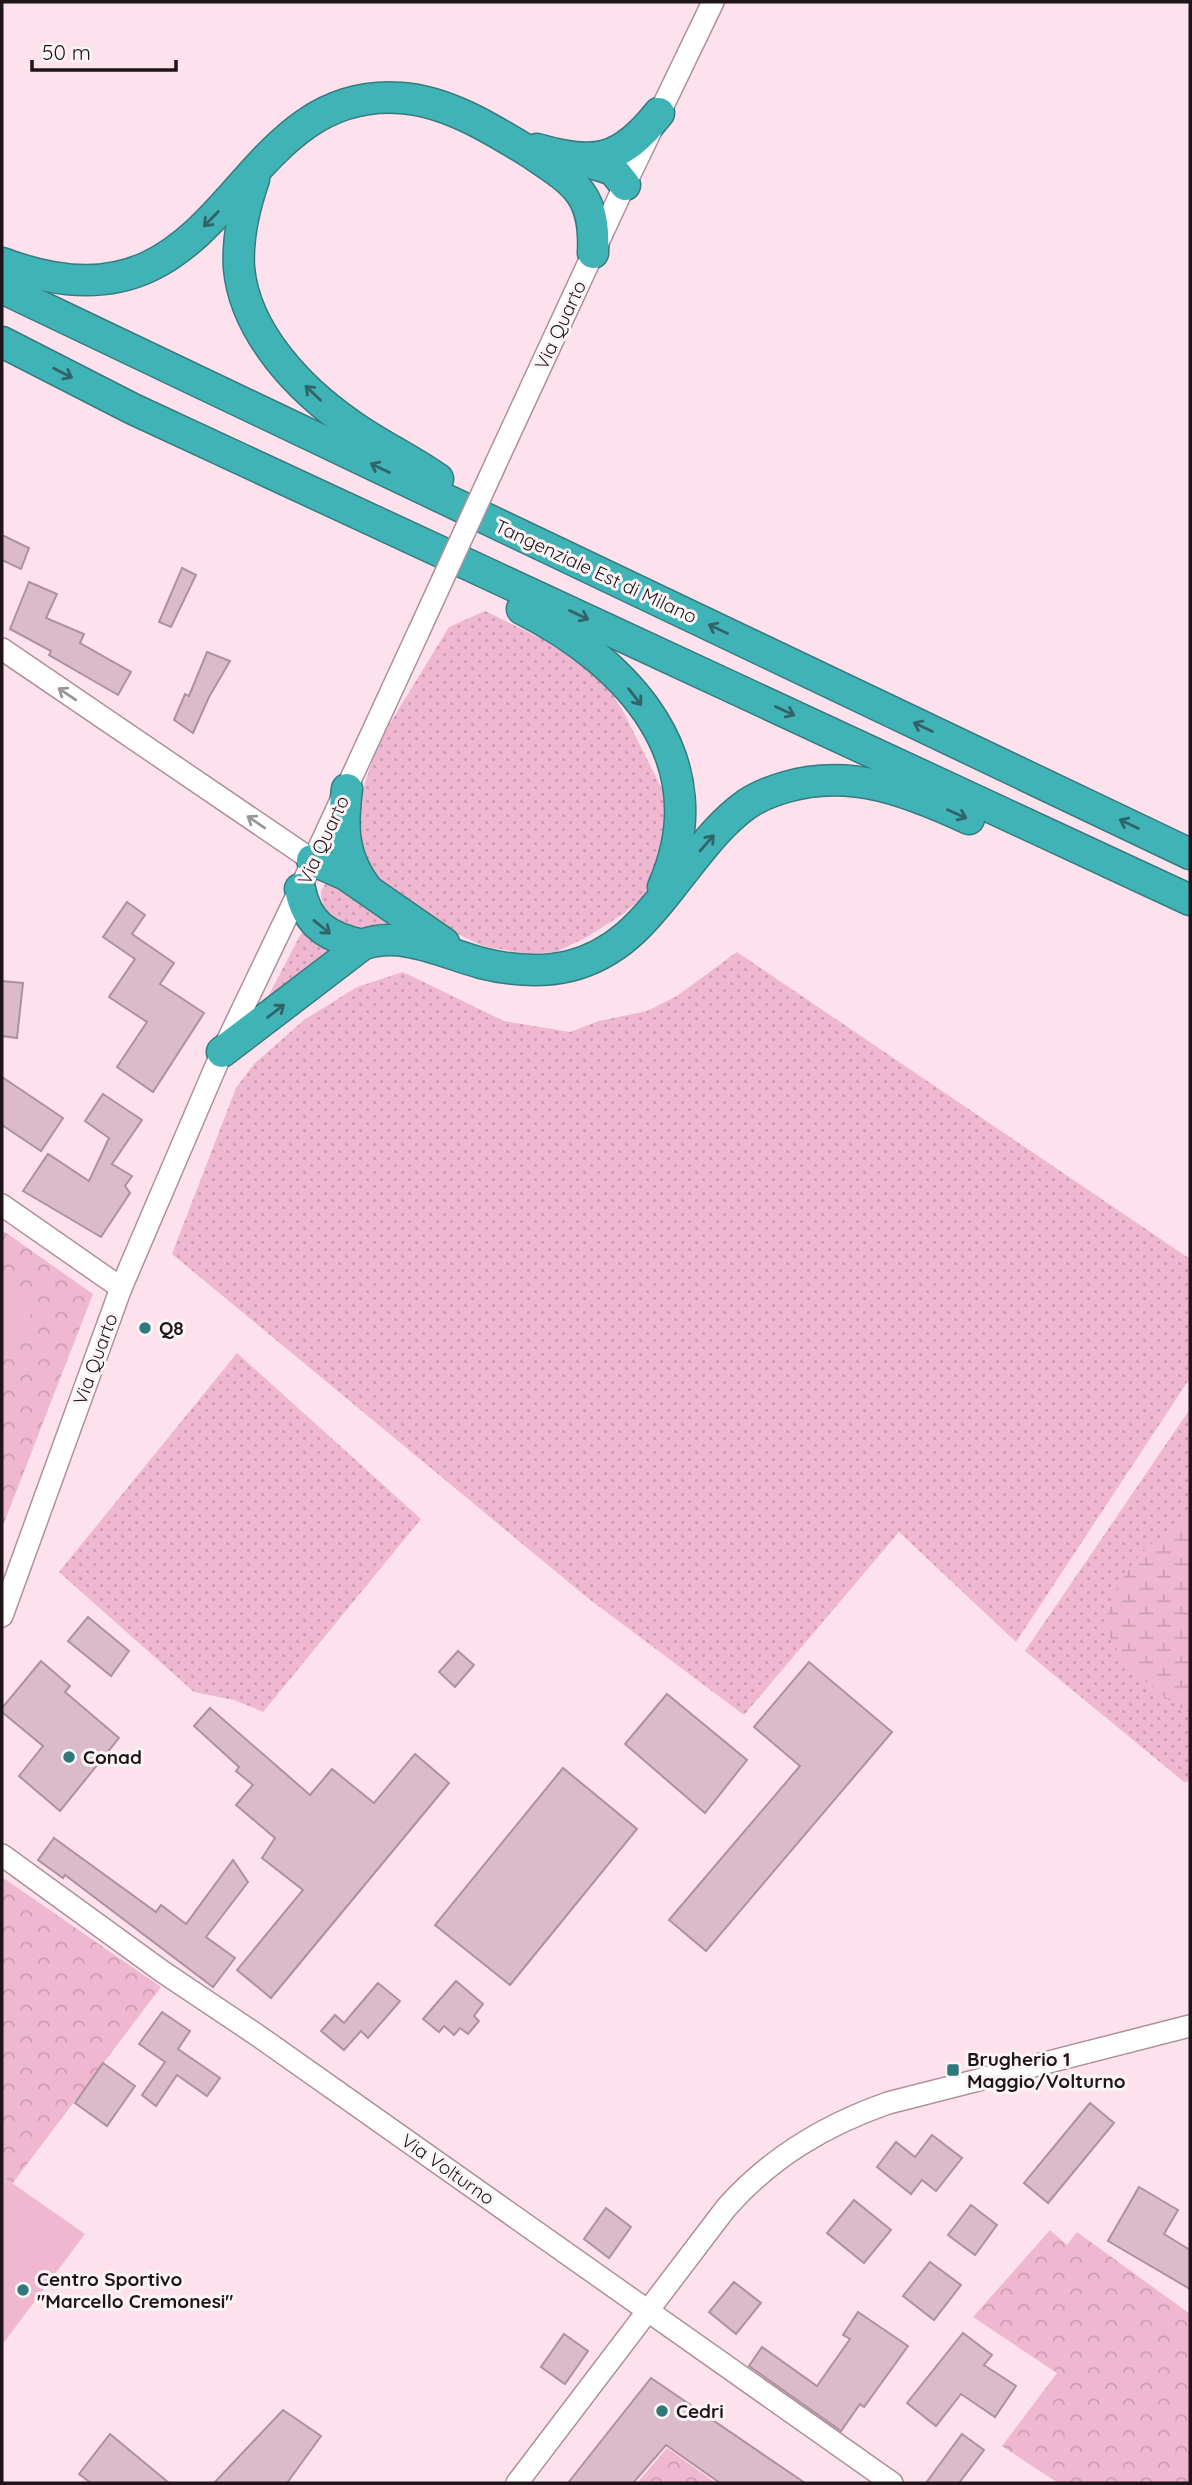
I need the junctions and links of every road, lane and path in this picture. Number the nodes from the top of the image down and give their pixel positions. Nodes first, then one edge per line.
1 (713, 2) edge
2 (659, 113) junction
3 (505, 137) junction
4 (577, 159) junction
5 (257, 169) junction
6 (579, 190) junction
7 (622, 190) junction
8 (593, 253) junction
9 (2, 264) edge
10 (2, 288) edge
11 (2, 342) edge
12 (132, 409) junction
13 (509, 530) junction
14 (2, 649) edge
15 (347, 789) junction
16 (1190, 854) edge
17 (312, 860) junction
18 (300, 889) junction
19 (372, 894) junction
20 (1190, 901) edge
21 (649, 916) junction
22 (362, 945) junction
23 (467, 959) junction
24 (222, 1052) junction
25 (2, 1205) edge
26 (121, 1288) junction
27 (2, 1616) edge
28 (2, 1856) edge
29 (1190, 2026) edge
30 (649, 2311) junction
31 (517, 2483) edge
32 (892, 2483) edge

1 - 2 street, Via Quarto
2 - 4 highway
2 - 7 street, Via Quarto
3 - 4 highway
3 - 5 highway
3 - 6 highway
4 - 7 highway
5 -> 9 highway
13 -> 5 highway
6 - 7 highway
6 - 8 highway
7 - 8 street, Via Quarto
8 - 15 street, Via Quarto, bridge
13 -> 10 highway, Tangenziale Est di Milano
11 -> 12 highway
12 -> 20 highway
12 -> 21 highway
16 -> 13 highway, Tangenziale Est di Milano
17 -> 14 street
15 - 17 street, Via Quarto
15 - 19 highway
17 - 18 street, Via Quarto
17 - 19 highway
18 -> 22 highway
18 - 24 street, Via Quarto
19 - 23 highway
21 -> 20 highway
21 - 23 highway
22 - 23 highway
24 -> 22 highway
24 - 26 street, Via Quarto
25 - 26 street
26 - 27 street, Via Quarto
28 - 30 street, Via Volturno
29 - 30 street
30 - 31 street
30 - 32 street, Via Volturno

